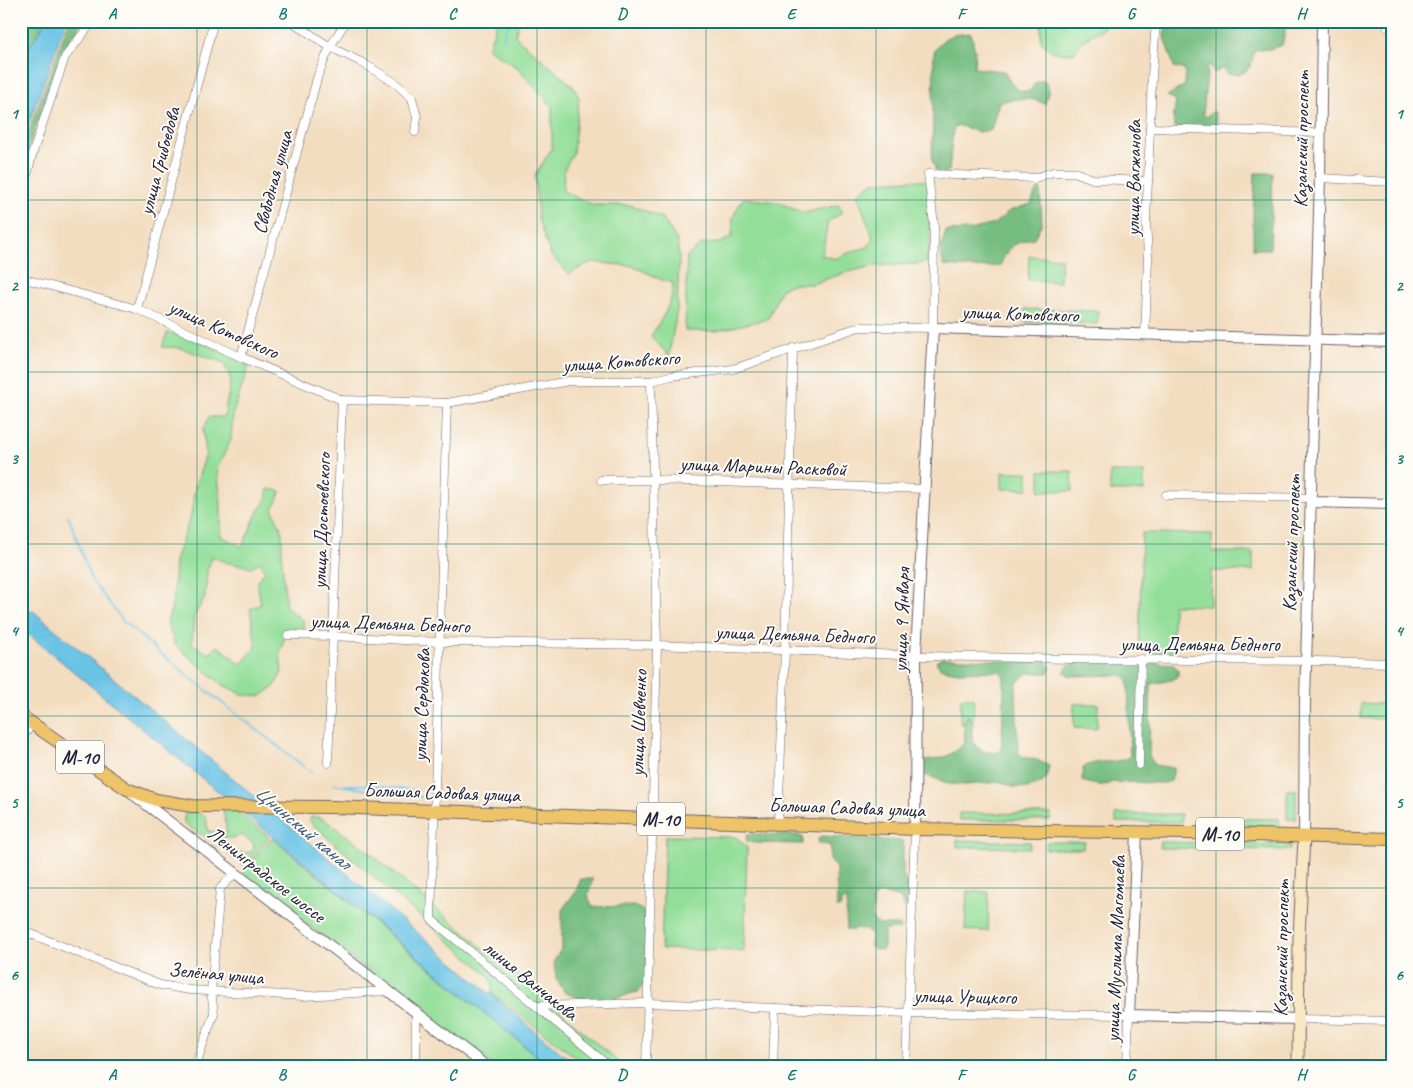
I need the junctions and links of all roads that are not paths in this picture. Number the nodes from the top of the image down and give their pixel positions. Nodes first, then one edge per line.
1 (93, 21) edge
2 (214, 21) edge
3 (291, 21) edge
4 (346, 21) edge
5 (1156, 21) edge
6 (1266, 21) edge
7 (1322, 22) edge
8 (330, 47) junction
9 (1150, 128) junction
10 (415, 132) dead end
11 (1320, 133) junction
12 (1320, 178) junction
13 (1148, 181) junction
14 (1392, 182) edge
15 (21, 197) edge
16 (21, 278) edge
17 (137, 309) junction
18 (933, 328) junction
19 (1145, 335) junction
20 (1315, 340) junction
21 (1392, 342) edge
22 (793, 348) junction
23 (241, 357) junction
24 (651, 381) junction
25 (342, 400) junction
26 (447, 403) junction
27 (601, 480) dead end
28 (654, 480) junction
29 (789, 485) junction
30 (925, 489) junction
31 (1166, 495) dead end
32 (1311, 500) junction
33 (1392, 504) edge
34 (288, 636) dead end
35 (333, 636) junction
36 (439, 642) junction
37 (657, 645) junction
38 (785, 650) junction
39 (916, 655) junction
40 (1141, 660) junction
41 (1306, 661) junction
42 (1392, 663) edge
43 (21, 716) edge
44 (33, 724) junction
45 (21, 738) edge
46 (328, 762) dead end
47 (1139, 765) dead end
48 (126, 789) junction
49 (175, 804) junction
50 (434, 810) junction
51 (653, 819) junction
52 (168, 821) junction
53 (778, 823) junction
54 (914, 829) junction
55 (1136, 832) junction
56 (1304, 837) junction
57 (1392, 839) edge
58 (235, 873) junction
59 (431, 919) joint
60 (21, 930) edge
61 (212, 991) junction
62 (388, 991) junction
63 (647, 1003) junction
64 (538, 1006) junction
65 (775, 1008) junction
66 (416, 1013) junction
67 (908, 1013) junction
68 (1130, 1015) junction
69 (1298, 1019) junction
70 (1392, 1021) edge
71 (195, 1067) edge
72 (416, 1067) edge
73 (487, 1067) edge
74 (610, 1067) edge
75 (646, 1067) edge
76 (773, 1067) edge
77 (906, 1067) edge
78 (1128, 1067) edge
79 (1298, 1067) edge

1 - 15 street
2 - 17 street, улица Грибоедова
3 - 8 street
4 - 8 street, Свободная улица
5 - 9 street, улица Вагжанова
6 - 7 street
7 - 11 street, Казанский проспект
8 - 10 street
8 - 23 street, Свободная улица
9 - 11 street
9 - 13 street, улица Вагжанова
11 - 12 street, Казанский проспект
12 - 14 street
12 - 20 street, Казанский проспект
13 - 18 street, улица 9 Января
13 - 19 street, улица Вагжанова
16 - 17 street, улица Котовского
17 - 23 street, улица Котовского
18 - 19 street, улица Котовского
18 - 22 street, улица Котовского
18 - 30 street, улица 9 Января
19 - 20 street, улица Котовского
20 - 21 street, улица Котовского
20 - 32 street, Казанский проспект
22 - 24 street, улица Котовского
22 - 29 street
23 - 25 street, улица Котовского
24 - 26 street, улица Котовского
24 - 28 street, улица Шевченко
25 - 26 street, улица Котовского
25 - 35 street, улица Достоевского
26 - 36 street, улица Сердюкова
27 - 28 street, улица Марины Расковой
28 - 29 street, улица Марины Расковой
28 - 37 street, улица Шевченко
29 - 30 street, улица Марины Расковой
29 - 38 street
30 - 39 street, улица 9 Января
31 - 32 street
32 - 33 street
32 - 41 street, Казанский проспект
34 - 35 street, улица Демьяна Бедного
35 - 36 street, улица Демьяна Бедного
35 - 46 street, улица Достоевского
36 - 37 street, улица Демьяна Бедного
36 - 50 street, улица Сердюкова
37 - 38 street, улица Демьяна Бедного
37 - 51 street, улица Шевченко
38 - 39 street, улица Демьяна Бедного
38 - 53 street
39 - 40 street, улица Демьяна Бедного
39 - 54 street, улица 9 Января
40 - 41 street, улица Демьяна Бедного
40 - 47 street
41 - 42 street, улица Демьяна Бедного
41 - 56 street, Казанский проспект
43 - 44 highway, Ленинградское шоссе / М-10
44 - 45 street
44 - 48 highway, Ленинградское шоссе / М-10
48 - 49 highway, М-10
48 - 52 street, Ленинградское шоссе
49 - 50 highway, Большая Садовая улица / М-10
49 - 52 street
50 - 51 highway, Большая Садовая улица / М-10
50 - 59 street, улица Сердюкова
51 - 53 highway, Большая Садовая улица / М-10
51 - 63 street, улица Шевченко
52 - 58 street, Ленинградское шоссе
53 - 54 highway, Большая Садовая улица / М-10
54 - 55 highway, Большая Садовая улица / М-10
54 - 67 street, улица 9 Января
55 - 56 highway, Большая Садовая улица / М-10
55 - 68 street, улица Муслима Магомаева
56 - 57 highway, Большая Садовая улица / М-10
56 - 69 main road, Казанский проспект
58 - 61 street
58 - 62 street, Ленинградское шоссе
59 - 64 street, линия Ванчакова
60 - 61 street, Зелёная улица
61 - 62 street, Зелёная улица
61 - 71 street
62 - 66 street, Ленинградское шоссе
63 - 64 street, улица Урицкого
63 - 65 street, улица Урицкого
63 - 75 street, улица Шевченко
64 - 74 street, линия Ванчакова
65 - 67 street, улица Урицкого
65 - 76 street
66 - 72 street
66 - 73 street, Ленинградское шоссе
67 - 68 street, улица Урицкого
67 - 77 street, улица 9 Января
68 - 69 street, улица Урицкого
68 - 78 street, улица Муслима Магомаева
69 - 70 street, улица Урицкого
69 - 79 main road, Казанский проспект

